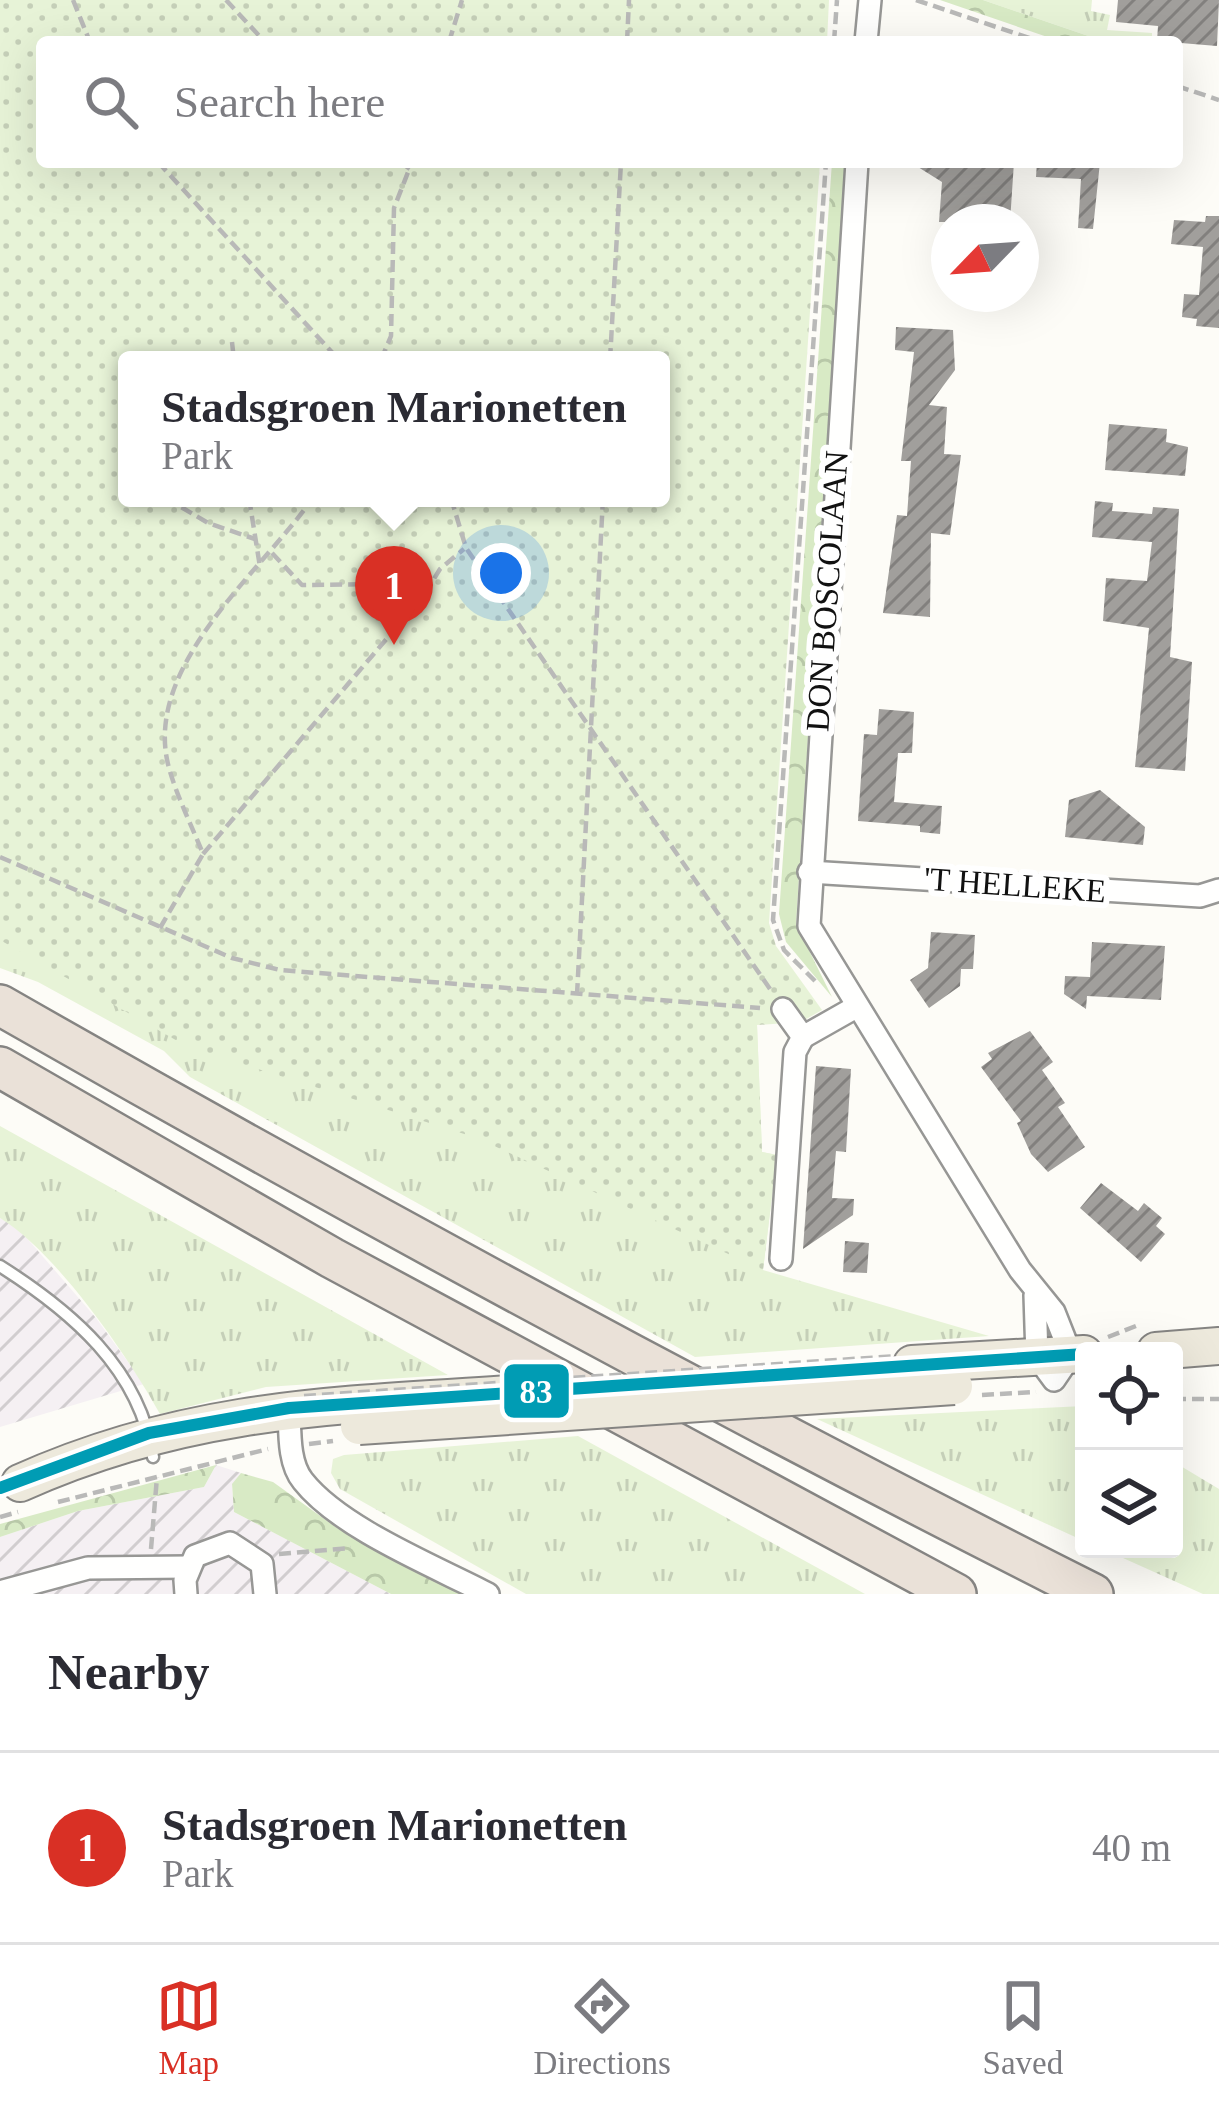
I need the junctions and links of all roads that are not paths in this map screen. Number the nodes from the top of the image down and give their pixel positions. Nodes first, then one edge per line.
1 (870, 0) edge
2 (867, 36) edge
3 (857, 168) edge
4 (809, 872) junction
5 (1219, 890) edge
6 (0, 1005) edge
7 (783, 1009) road end
8 (847, 1012) junction
9 (803, 1037) junction
10 (0, 1067) edge
11 (782, 1259) dead end
12 (0, 1266) edge
13 (1035, 1295) junction
14 (1155, 1337) edge
15 (1219, 1346) edge
16 (1066, 1362) edge
17 (1219, 1369) edge
18 (1183, 1371) edge
19 (299, 1418) junction
20 (153, 1456) junction
21 (17, 1493) edge
22 (188, 1567) junction
23 (0, 1592) edge
24 (186, 1594) edge
25 (265, 1594) edge
26 (488, 1594) edge
27 (956, 1594) edge
28 (1094, 1594) edge

1 - 2 street
3 - 4 street, DON BOSCOLAAN
4 - 5 street, 'T HELLEKE
4 - 8 street, DON BOSCOLAAN
6 - 28 highway
7 - 9 street
8 - 9 street
8 - 13 street, DON BOSCOLAAN
9 - 11 street
10 - 27 highway
12 - 20 lane
13 - 16 street
13 - 16 street, DON BOSCOLAAN
14 - 15 main road
16 - 19 main road
16 - 19 main road, bridge
17 - 18 main road
19 - 20 main road
19 - 26 street
20 - 21 main road
22 - 23 street
22 - 24 street
22 - 25 street

